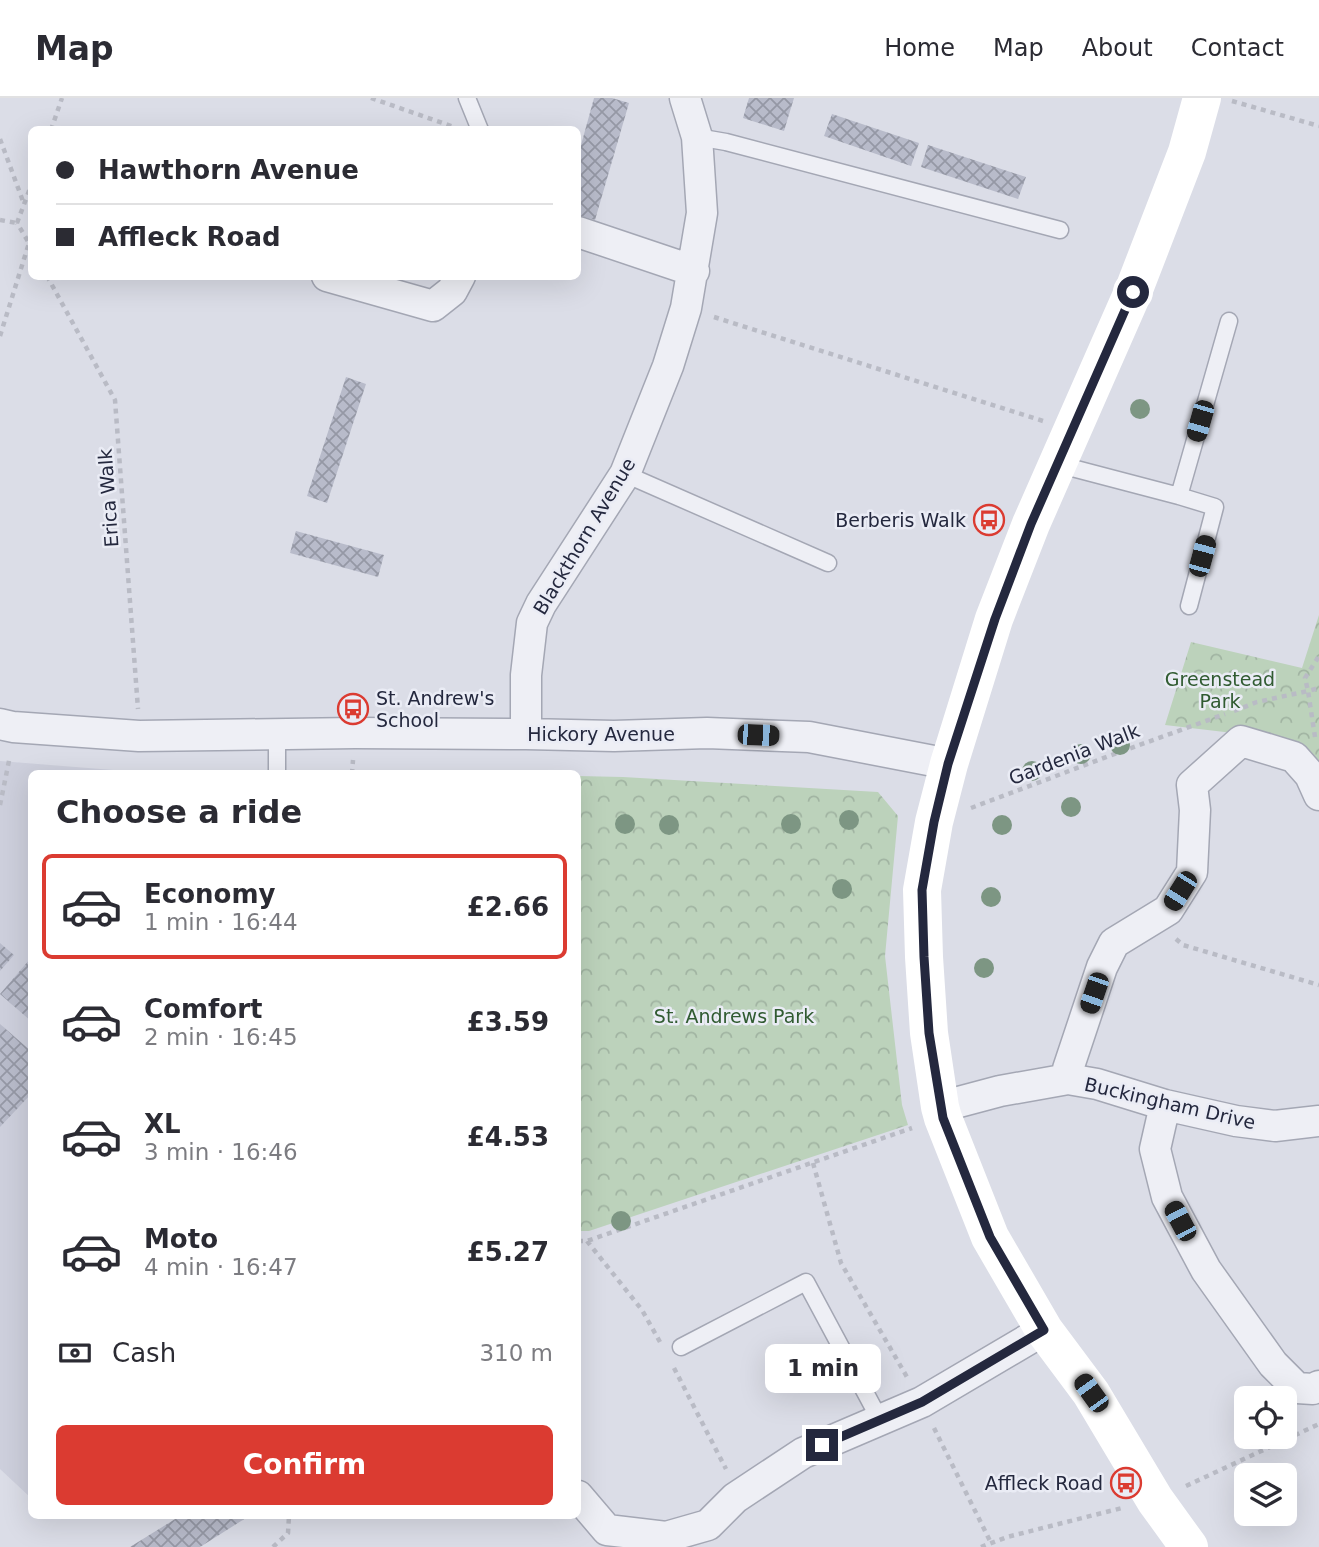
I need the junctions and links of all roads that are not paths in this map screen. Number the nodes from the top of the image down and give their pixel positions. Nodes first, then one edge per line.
1 (467, 98) edge
2 (685, 98) edge
3 (1202, 98) edge
4 (478, 126) edge
5 (698, 137) junction
6 (1060, 230) dead end
7 (581, 233) edge
8 (694, 271) junction
9 (341, 280) edge
10 (458, 280) edge
11 (1229, 321) dead end
12 (1065, 447) junction
13 (625, 474) junction
14 (1179, 496) junction
15 (828, 563) dead end
16 (1189, 606) dead end
17 (7, 726) edge
18 (277, 733) junction
19 (526, 734) junction
20 (948, 764) junction
21 (277, 770) edge
22 (1315, 785) edge
23 (1068, 1079) junction
24 (1165, 1105) junction
25 (941, 1112) junction
26 (1319, 1121) edge
27 (1044, 1330) junction
28 (681, 1347) dead end
29 (1319, 1386) edge
30 (880, 1420) junction
31 (581, 1500) edge
32 (1189, 1547) edge

1 - 4 lane
2 - 5 street, Blackthorn Avenue
3 - 12 street
5 - 6 lane
5 - 8 street, Blackthorn Avenue
7 - 8 street
8 - 13 street, Blackthorn Avenue
9 - 10 street
11 - 14 lane
12 - 14 lane
12 - 20 street
13 - 15 lane
13 - 19 street, Blackthorn Avenue
14 - 16 lane
17 - 18 street, Hickory Avenue
18 - 19 street, Hickory Avenue
18 - 21 lane
19 - 20 street, Hickory Avenue
20 - 25 street
22 - 23 street
23 - 24 street, Buckingham Drive
23 - 25 street, Buckingham Drive
24 - 26 street, Buckingham Drive
24 - 29 street
25 - 27 street
27 - 30 street
27 - 32 street
28 - 30 lane
30 - 31 street

